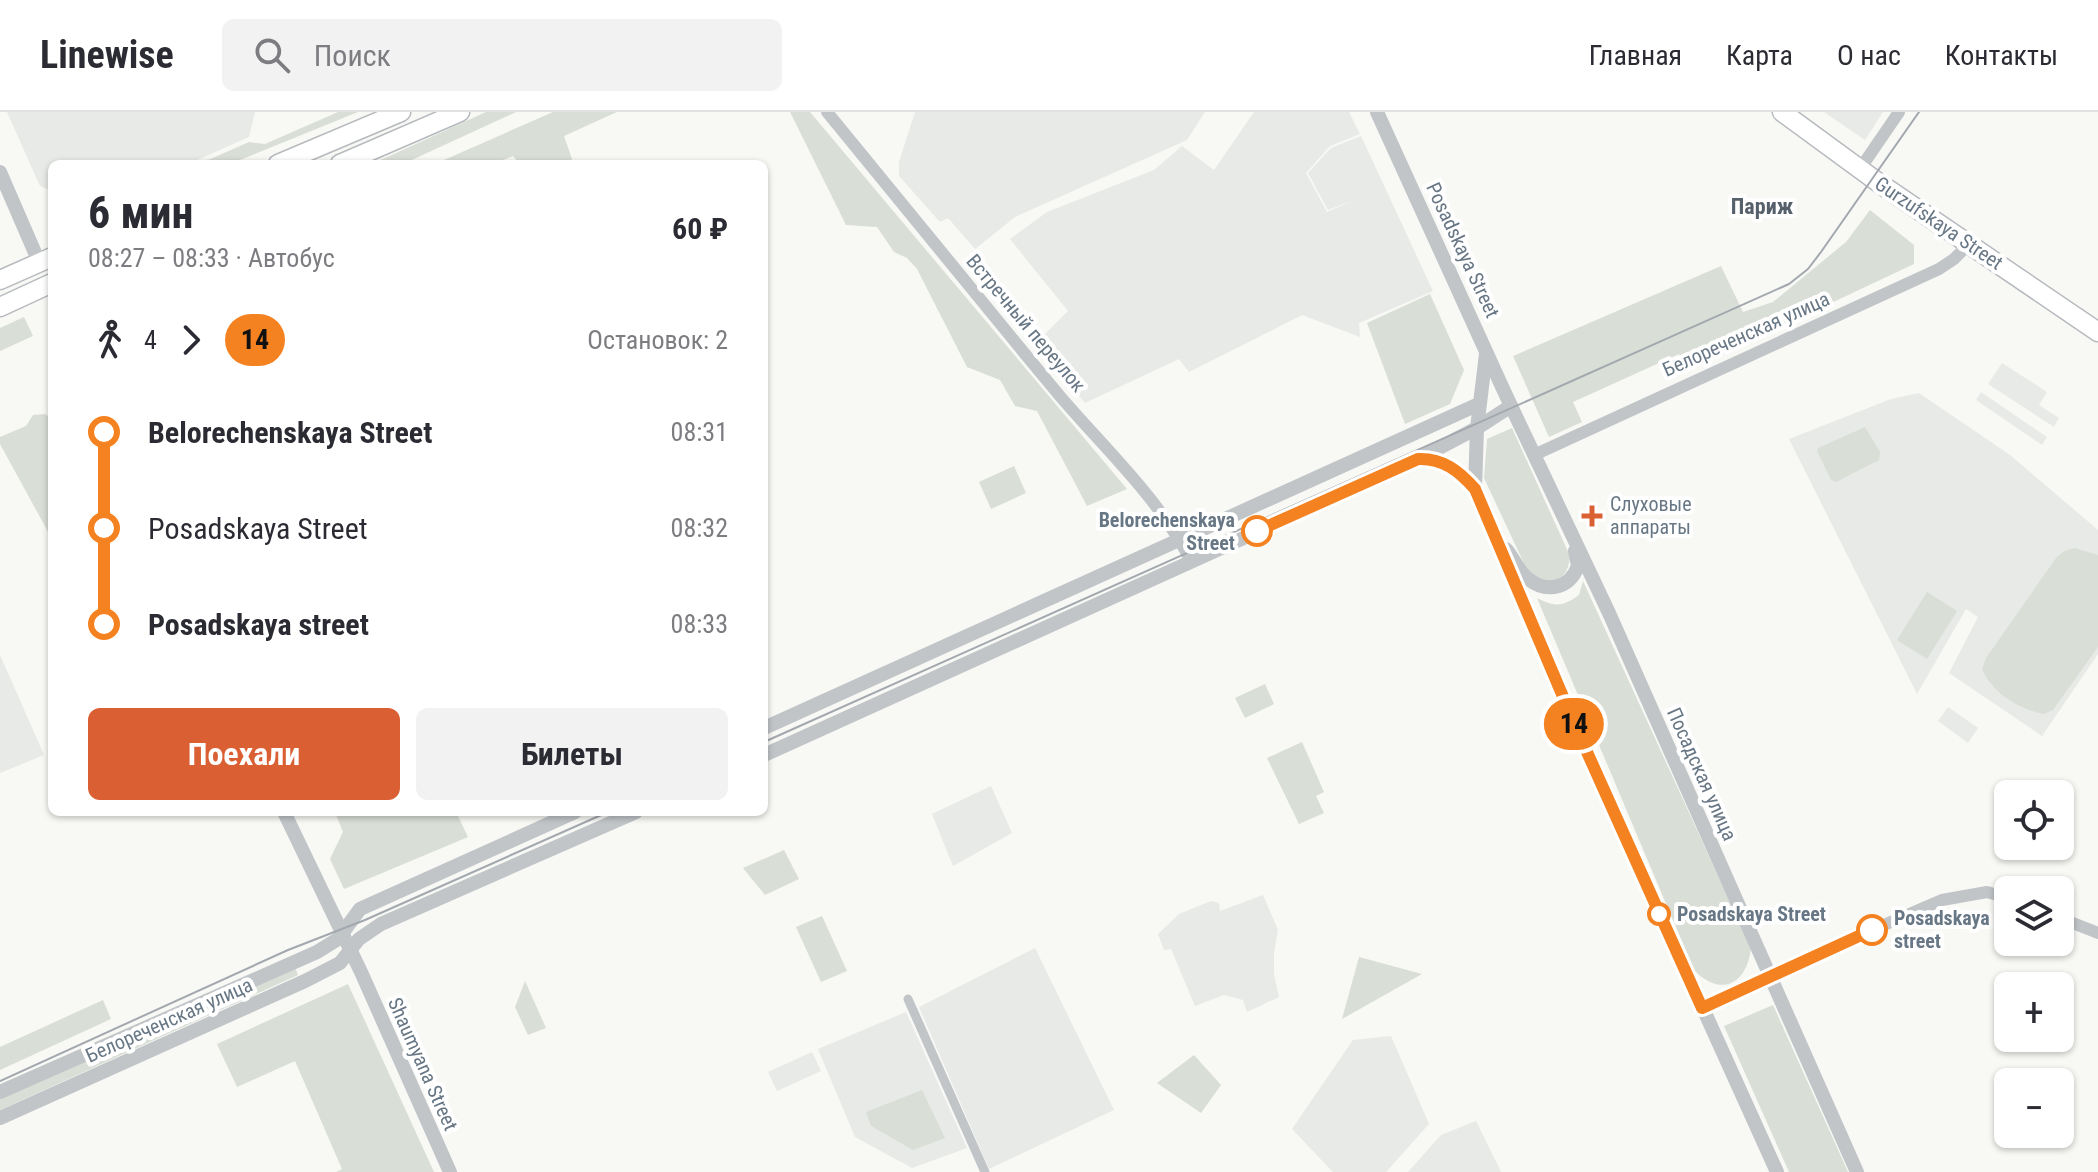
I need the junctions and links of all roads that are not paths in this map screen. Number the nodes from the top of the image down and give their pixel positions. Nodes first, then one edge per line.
1 (401, 112) edge
2 (460, 112) edge
3 (827, 112) edge
4 (1377, 112) edge
5 (1782, 112) edge
6 (1899, 112) edge
7 (287, 160) edge
8 (349, 160) edge
9 (1860, 169) junction
10 (0, 172) edge
11 (1970, 243) junction
12 (45, 260) edge
13 (0, 280) edge
14 (48, 287) edge
15 (0, 307) edge
16 (2098, 332) edge
17 (1487, 352) junction
18 (1479, 404) junction
19 (1511, 406) junction
20 (1477, 428) junction
21 (1534, 455) junction
22 (1418, 459) junction
23 (1475, 489) junction
24 (1560, 509) junction
25 (1492, 534) junction
26 (1181, 540) junction
27 (1191, 561) junction
28 (768, 726) edge
29 (768, 753) edge
30 (286, 816) edge
31 (566, 816) edge
32 (627, 816) edge
33 (1994, 894) edge
34 (2074, 924) edge
35 (2098, 933) edge
36 (342, 934) junction
37 (350, 951) junction
38 (1772, 978) junction
39 (908, 999) dead end
40 (1702, 1008) junction
41 (0, 1092) edge
42 (0, 1118) edge
43 (450, 1172) edge
44 (985, 1172) edge
45 (1777, 1172) edge
46 (1857, 1172) edge

1 - 7 main road
2 - 8 main road
3 - 26 street, Встречный переулок
4 - 17 street, Posadskaya Street
5 - 9 main road, Gurzufskaya Street
6 - 9 street
9 - 11 main road, Gurzufskaya Street
10 - 12 street
11 - 16 main road, Gurzufskaya Street
11 - 21 street, Белореченская улица
12 - 13 main road
14 - 15 main road
17 - 18 street
17 - 19 street, Posadskaya Street
18 - 19 street
18 - 20 street
18 - 26 street
19 - 20 street
19 - 21 street, Посадская улица
20 - 22 street
20 - 23 street
21 - 24 street, Посадская улица
22 - 23 street, Посадская улица
22 - 27 street
23 - 25 street, Посадская улица
24 - 25 street, Посадская улица
24 - 38 street, Посадская улица
25 - 40 street
26 - 27 street, Встречный переулок
26 - 28 street
27 - 29 street
30 - 36 street
31 - 36 street
32 - 37 street
33 - 38 street
34 - 35 street
36 - 37 street
36 - 41 street
37 - 42 street, Белореченская улица
37 - 43 street
38 - 40 street
38 - 46 street
39 - 44 street
40 - 45 street

